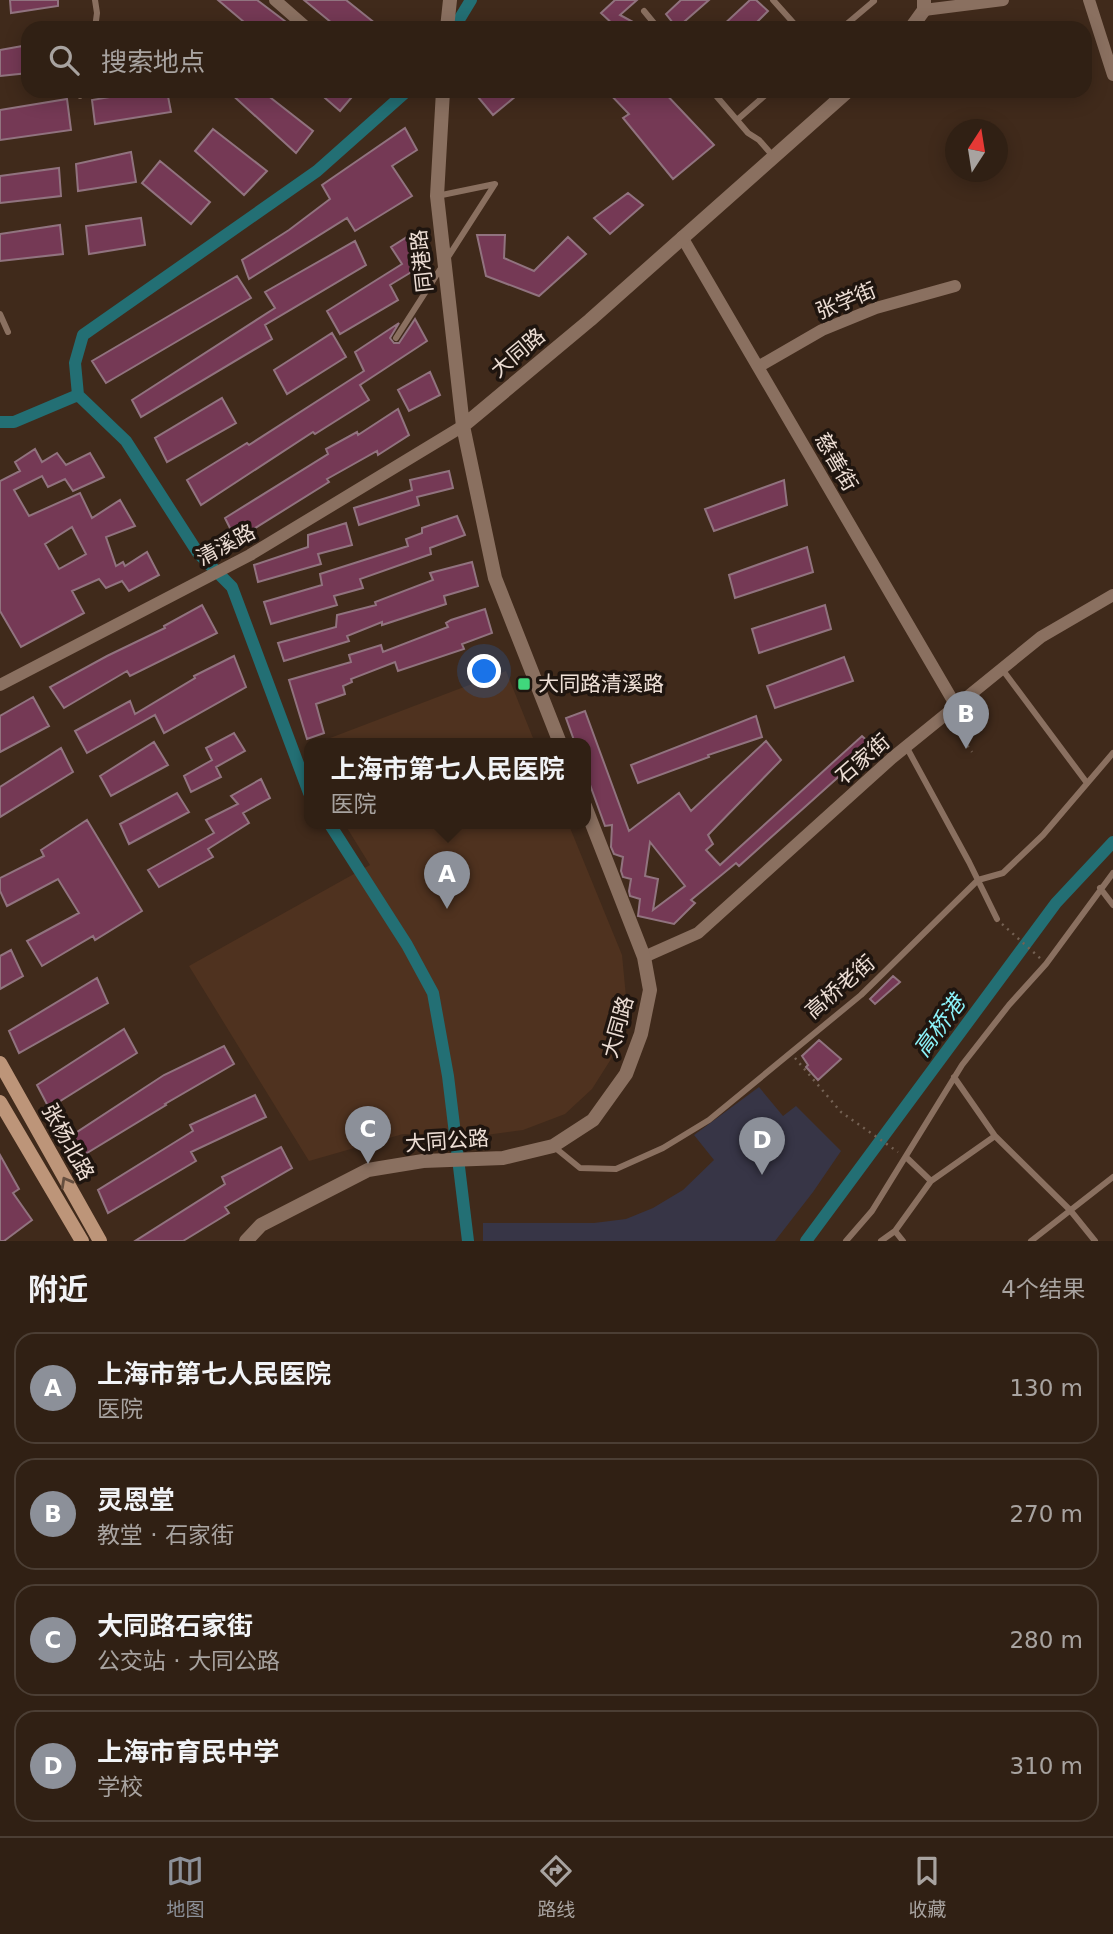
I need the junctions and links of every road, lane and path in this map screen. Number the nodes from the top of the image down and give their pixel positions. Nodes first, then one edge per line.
1 (95, 0) edge
2 (275, 0) edge
3 (450, 0) edge
4 (773, 0) edge
5 (873, 0) edge
6 (1003, 0) edge
7 (1089, 0) edge
8 (924, 5) edge
9 (644, 11) dead end
10 (96, 21) edge
11 (299, 21) edge
12 (448, 21) edge
13 (652, 21) edge
14 (792, 21) edge
15 (850, 21) edge
16 (915, 21) edge
17 (1113, 75) edge
18 (442, 98) edge
19 (718, 98) edge
20 (762, 98) edge
21 (840, 98) edge
22 (737, 120) junction
23 (773, 156) junction
24 (437, 196) junction
25 (682, 237) junction
26 (443, 264) junction
27 (956, 286) dead end
28 (0, 314) edge
29 (8, 332) dead end
30 (396, 338) dead end
31 (758, 367) junction
32 (463, 426) junction
33 (1113, 595) edge
34 (1002, 669) junction
35 (0, 685) edge
36 (950, 710) junction
37 (558, 738) edge
38 (906, 746) junction
39 (972, 752) dead end
40 (1113, 753) edge
41 (1087, 783) junction
42 (591, 821) edge
43 (1113, 873) edge
44 (978, 880) junction
45 (1100, 888) junction
46 (1113, 905) edge
47 (997, 919) joint
48 (644, 957) junction
49 (1046, 964) junction
50 (791, 1053) junction
51 (0, 1063) edge
52 (954, 1077) junction
53 (0, 1102) edge
54 (995, 1136) junction
55 (553, 1146) junction
56 (906, 1157) junction
57 (503, 1158) joint
58 (1113, 1177) edge
59 (931, 1181) junction
60 (1070, 1210) junction
61 (895, 1231) junction
62 (82, 1241) edge
63 (100, 1241) edge
64 (246, 1241) edge
65 (846, 1241) edge
66 (881, 1241) edge
67 (903, 1241) edge
68 (1031, 1241) edge
69 (1095, 1241) edge

1 - 10 lane
2 - 11 street
3 - 12 street
4 - 14 lane
5 - 15 lane
6 - 8 street
7 - 17 street
8 - 16 street
9 - 13 lane
18 - 24 street, 同港路
19 - 22 lane
20 - 22 lane
21 - 23 street, 大同路
22 - 23 lane
23 - 25 street, 大同路
24 - 26 street, 同港路
24 - 26 lane
25 - 31 street, 慈善街
25 - 32 street, 大同路
26 - 30 lane
26 - 32 street, 同港路
27 - 31 street, 张学街
28 - 29 lane
31 - 36 street, 慈善街
32 - 35 street, 清溪路
32 - 37 street
33 - 34 street, 石家街
34 - 36 street, 石家街
34 - 41 lane
36 - 38 street, 石家街
36 - 39 path
38 - 44 lane
38 - 48 street, 石家街
40 - 41 lane, 高桥老街
41 - 44 lane, 高桥老街
42 - 48 street, 大同路
43 - 45 lane
44 - 47 lane
44 - 50 lane, 高桥老街
45 - 46 lane
45 - 49 lane
47 - 49 path
48 - 55 street, 大同路
49 - 52 lane
50 - 55 lane, 高桥老街
50 - 56 path
63 -> 51 main road, 张杨北路
52 - 54 lane
52 - 56 lane
53 - 62 main road, 张杨北路
54 - 59 lane
54 - 60 lane
55 - 57 street, 大同路
56 - 59 lane
56 - 65 lane
57 - 64 street, 大同公路
58 - 60 lane
59 - 61 lane
60 - 68 lane
60 - 69 lane
61 - 66 lane
61 - 67 lane

